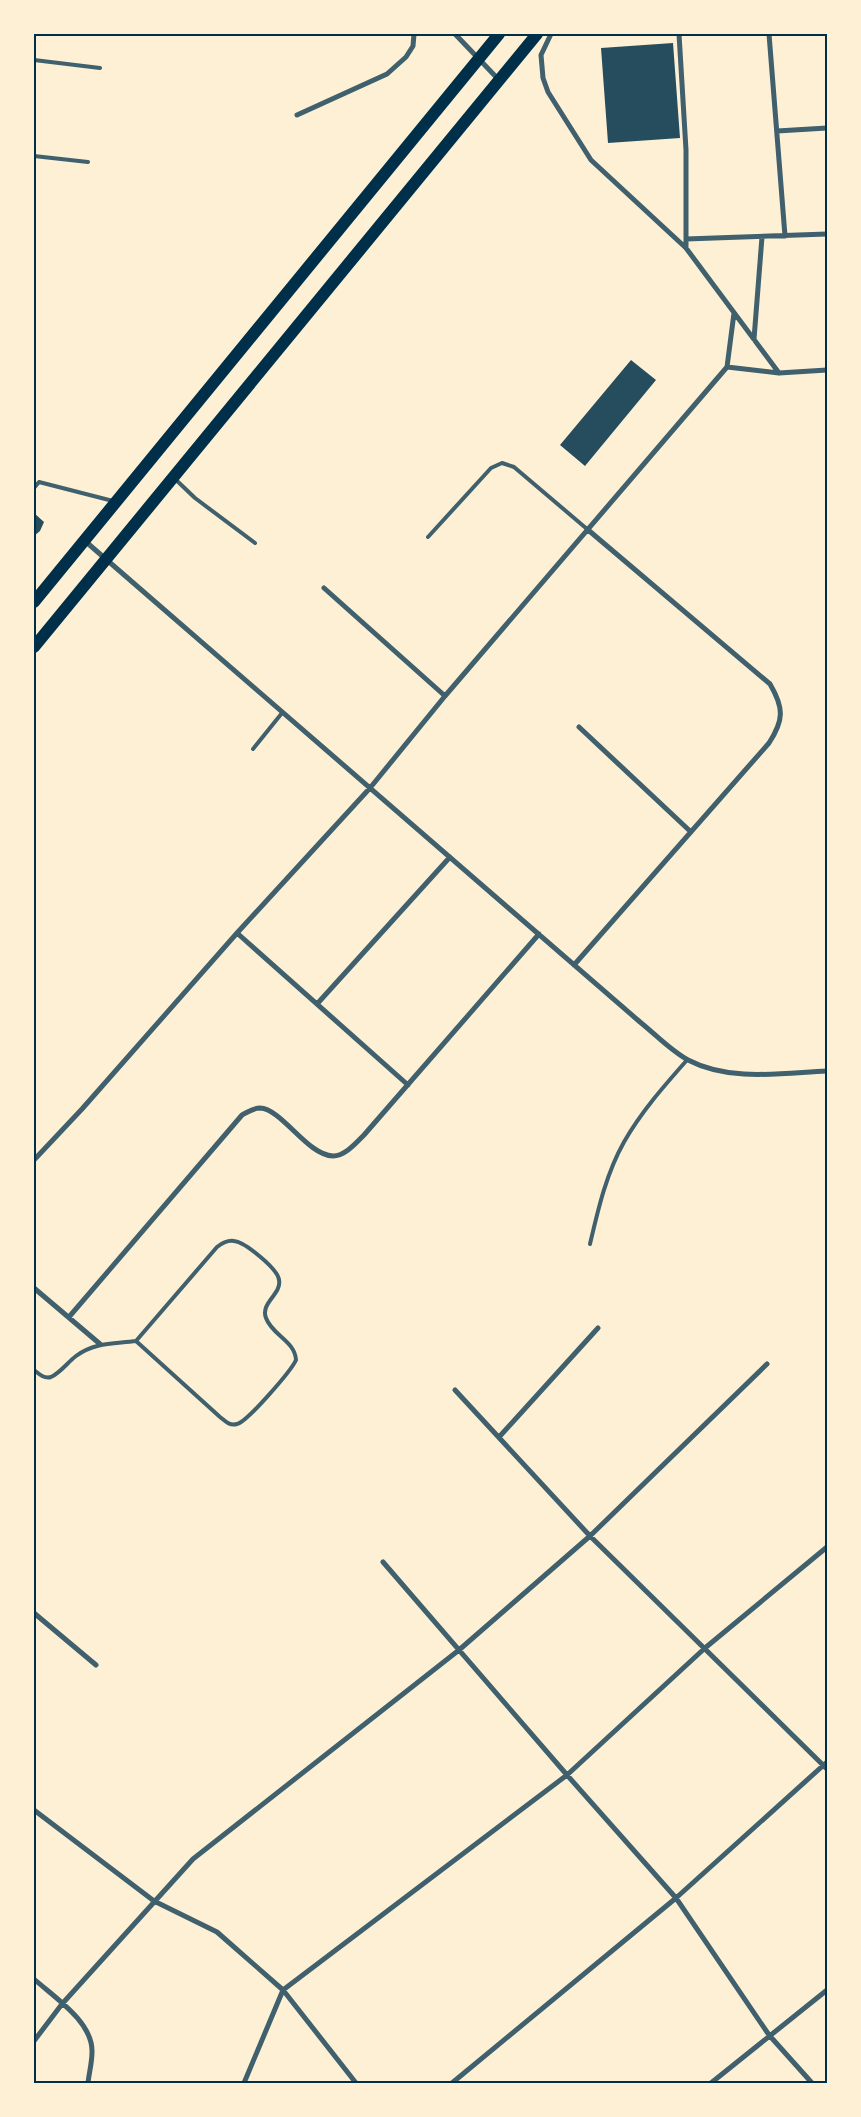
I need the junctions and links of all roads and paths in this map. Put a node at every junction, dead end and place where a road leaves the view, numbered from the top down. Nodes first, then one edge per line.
1 (414, 34) edge
2 (455, 34) edge
3 (499, 34) edge
4 (537, 34) edge
5 (551, 34) edge
6 (679, 34) edge
7 (769, 34) edge
8 (34, 60) edge
9 (478, 60) junction
10 (100, 68) dead end
11 (499, 80) junction
12 (297, 114) dead end
13 (827, 128) edge
14 (777, 131) junction
15 (34, 156) edge
16 (88, 162) dead end
17 (827, 234) edge
18 (785, 236) junction
19 (762, 237) junction
20 (686, 239) junction
21 (686, 248) junction
22 (734, 313) junction
23 (754, 340) junction
24 (727, 367) junction
25 (827, 370) edge
26 (779, 373) junction
27 (172, 477) junction
28 (34, 488) edge
29 (115, 502) junction
30 (587, 529) junction
31 (428, 537) dead end
32 (84, 539) junction
33 (256, 543) dead end
34 (104, 559) junction
35 (324, 588) dead end
36 (34, 600) edge
37 (34, 647) edge
38 (446, 696) junction
39 (282, 713) junction
40 (579, 727) dead end
41 (253, 749) dead end
42 (370, 788) junction
43 (691, 832) junction
44 (450, 856) junction
45 (237, 933) junction
46 (539, 934) junction
47 (574, 964) junction
48 (317, 1004) junction
49 (687, 1060) junction
50 (827, 1071) edge
51 (408, 1086) junction
52 (34, 1160) edge
53 (590, 1244) dead end
54 (34, 1288) edge
55 (69, 1318) junction
56 (598, 1328) dead end
57 (136, 1341) junction
58 (100, 1344) junction
59 (767, 1364) dead end
60 (34, 1370) edge
61 (455, 1390) dead end
62 (500, 1436) junction
63 (590, 1536) junction
64 (827, 1547) edge
65 (383, 1562) dead end
66 (34, 1612) edge
67 (705, 1648) junction
68 (459, 1650) junction
69 (96, 1665) dead end
70 (826, 1765) edge
71 (567, 1775) junction
72 (34, 1810) edge
73 (676, 1898) junction
74 (154, 1901) junction
75 (34, 1979) edge
76 (283, 1990) junction
77 (827, 1990) edge
78 (62, 2004) junction
79 (769, 2035) junction
80 (34, 2040) edge
81 (88, 2083) edge
82 (244, 2083) edge
83 (356, 2083) edge
84 (452, 2083) edge
85 (711, 2083) edge
86 (812, 2083) edge

1 - 12 street
2 - 9 street
3 - 9 main road
4 - 11 main road
5 - 21 street
6 - 20 street
7 - 14 street
8 - 10 lane
9 - 11 street
9 - 29 main road
11 - 27 main road
13 - 14 street
14 - 18 street
15 - 16 lane
17 - 18 street
18 - 19 street
19 - 20 street
19 - 23 street
20 - 21 street
21 - 22 street
22 - 23 street
22 - 24 street
23 - 26 street
24 - 26 street
24 - 30 street
25 - 26 street
27 - 33 lane
27 - 34 main road
28 - 29 lane
29 - 32 main road
30 - 31 lane
30 - 38 street
30 - 43 street
32 - 34 street
32 - 36 main road
34 - 37 main road
34 - 39 street
35 - 38 street
38 - 42 street
39 - 41 lane
39 - 42 street
40 - 43 street
42 - 44 street
42 - 45 street
43 - 47 street
44 - 46 street
44 - 48 street
45 - 48 street
45 - 52 street
46 - 47 street
46 - 51 street
47 - 49 street
48 - 51 street
49 - 50 street
49 - 53 lane
51 - 55 street
54 - 55 street
55 - 58 street
56 - 62 street
57 - 57 lane
57 - 58 lane
58 - 60 lane
59 - 63 street
61 - 62 street
62 - 63 street
63 - 67 street
63 - 68 street
64 - 67 street
65 - 68 street
66 - 69 street
67 - 70 street
67 - 71 street
68 - 71 street
68 - 74 street
70 - 73 street
71 - 73 street
71 - 76 street
72 - 74 street
73 - 79 street
73 - 84 street
74 - 76 street
74 - 78 street
75 - 78 street
76 - 82 street
76 - 83 street
77 - 79 street
78 - 80 street
78 - 81 street
79 - 85 street
79 - 86 street

